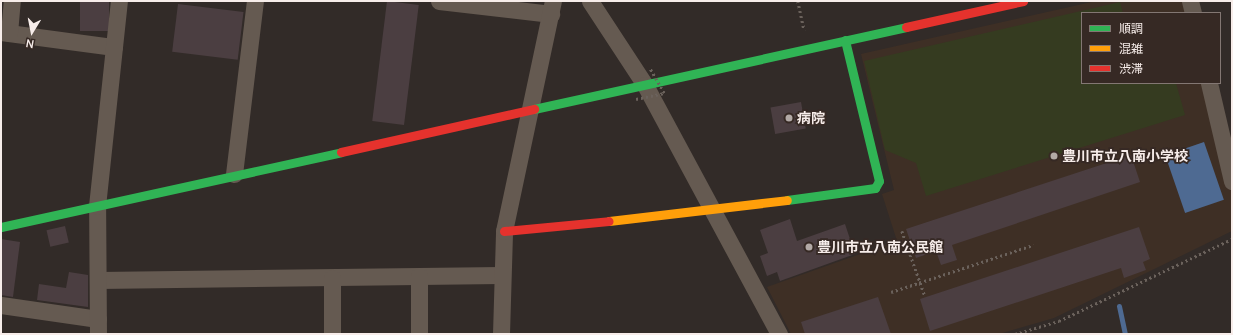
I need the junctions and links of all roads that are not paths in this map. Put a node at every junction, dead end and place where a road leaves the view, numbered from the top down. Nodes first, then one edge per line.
1 (12, 1) edge
2 (119, 1) edge
3 (255, 1) edge
4 (438, 1) edge
5 (590, 1) edge
6 (1023, 1) edge
7 (1190, 1) edge
8 (552, 7) edge
9 (1193, 12) edge
10 (5, 33) edge
11 (845, 40) junction
12 (114, 47) junction
13 (1209, 84) edge
14 (641, 92) junction
15 (529, 111) junction
16 (234, 174) junction
17 (1232, 181) edge
18 (97, 206) junction
19 (710, 211) junction
20 (1, 227) edge
21 (504, 231) junction
22 (502, 275) junction
23 (419, 276) junction
24 (332, 278) junction
25 (98, 280) junction
26 (1, 305) edge
27 (98, 326) edge
28 (332, 334) edge
29 (419, 334) edge
30 (501, 334) edge
31 (779, 334) edge

1 - 10 street
2 - 12 street
3 - 16 street
4 - 8 street
5 - 14 street
6 - 11 street
7 - 9 street
8 - 15 street
10 - 12 street
11 - 14 street
11 - 19 street
12 - 18 street
13 - 17 street
14 - 15 street
14 - 19 street
15 - 16 street
15 - 21 street
16 - 18 street
18 - 20 street
18 - 25 street
19 - 21 street
19 - 31 street
21 - 22 street
22 - 23 street
22 - 30 street
23 - 24 street
23 - 29 street
24 - 25 street
24 - 28 street
25 - 27 street
26 - 27 street

